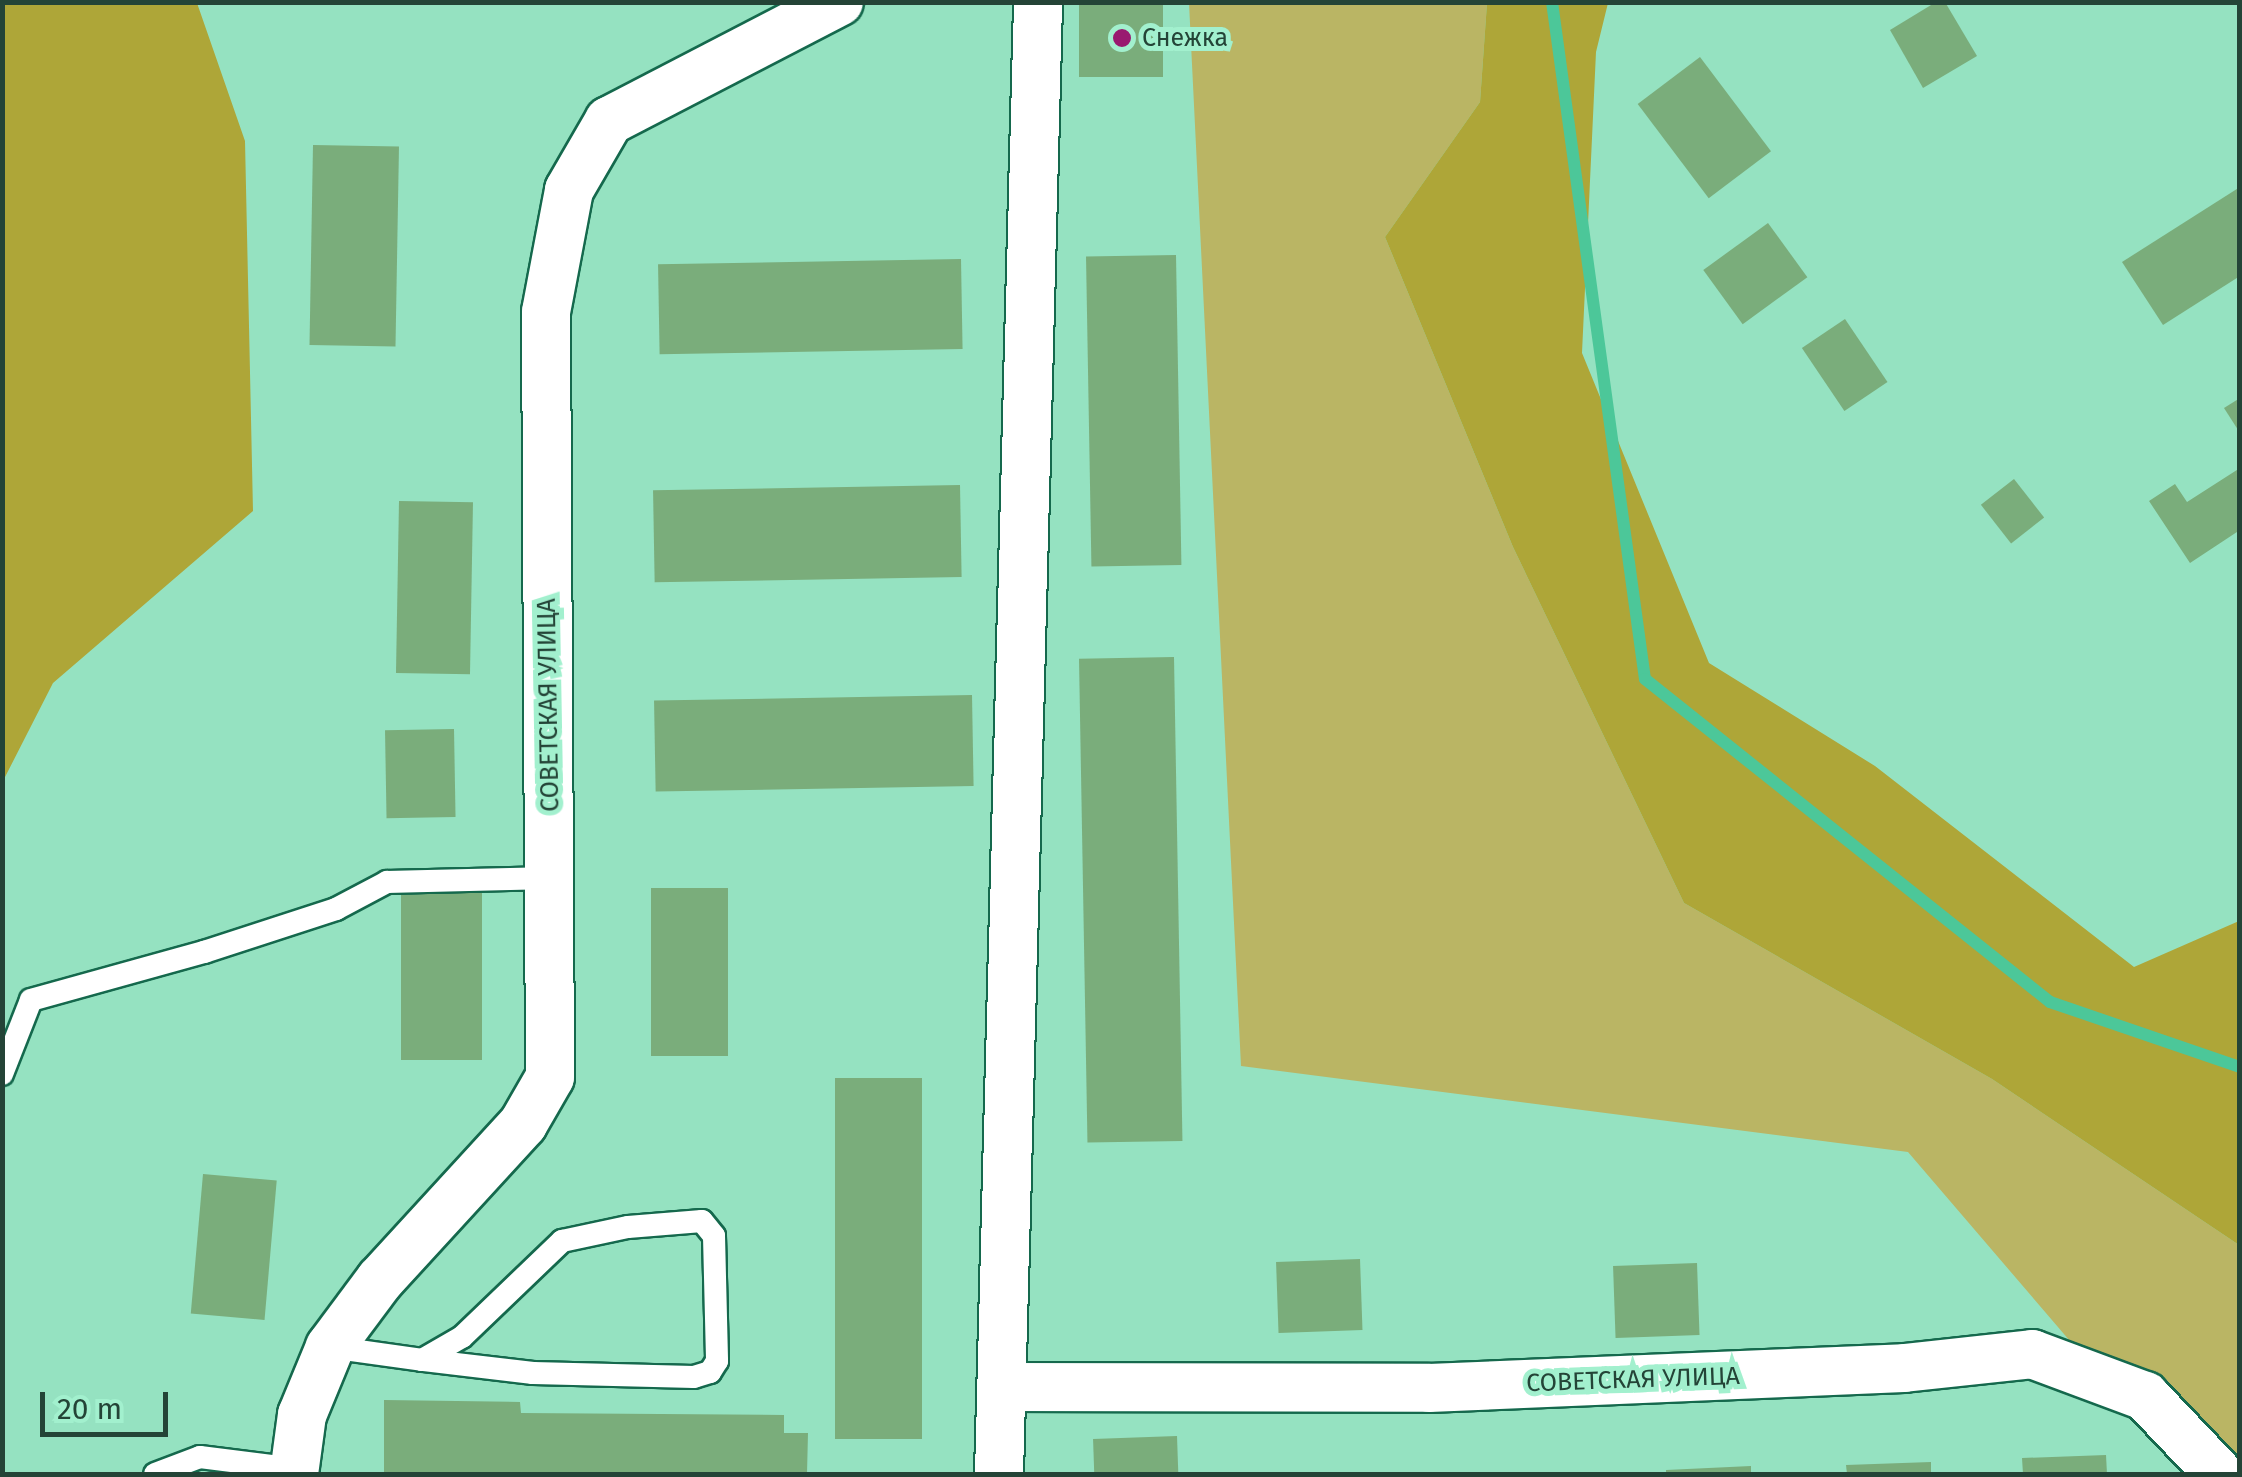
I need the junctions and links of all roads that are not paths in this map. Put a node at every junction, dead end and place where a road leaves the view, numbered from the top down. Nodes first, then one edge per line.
1 (839, 2) edge
2 (1038, 2) edge
3 (550, 878) junction
4 (2, 1074) edge
5 (330, 1347) junction
6 (422, 1360) junction
7 (1003, 1387) junction
8 (294, 1472) edge
9 (154, 1474) edge
10 (998, 1474) edge
11 (2219, 1474) edge

1 - 3 street, СОВЕТСКАЯ УЛИЦА
2 - 7 street
3 - 4 lane
3 - 5 street, СОВЕТСКАЯ УЛИЦА
5 - 6 lane
5 - 8 street, СОВЕТСКАЯ УЛИЦА
6 - 6 lane
7 - 10 street
7 - 11 street, СОВЕТСКАЯ УЛИЦА
8 - 9 lane

